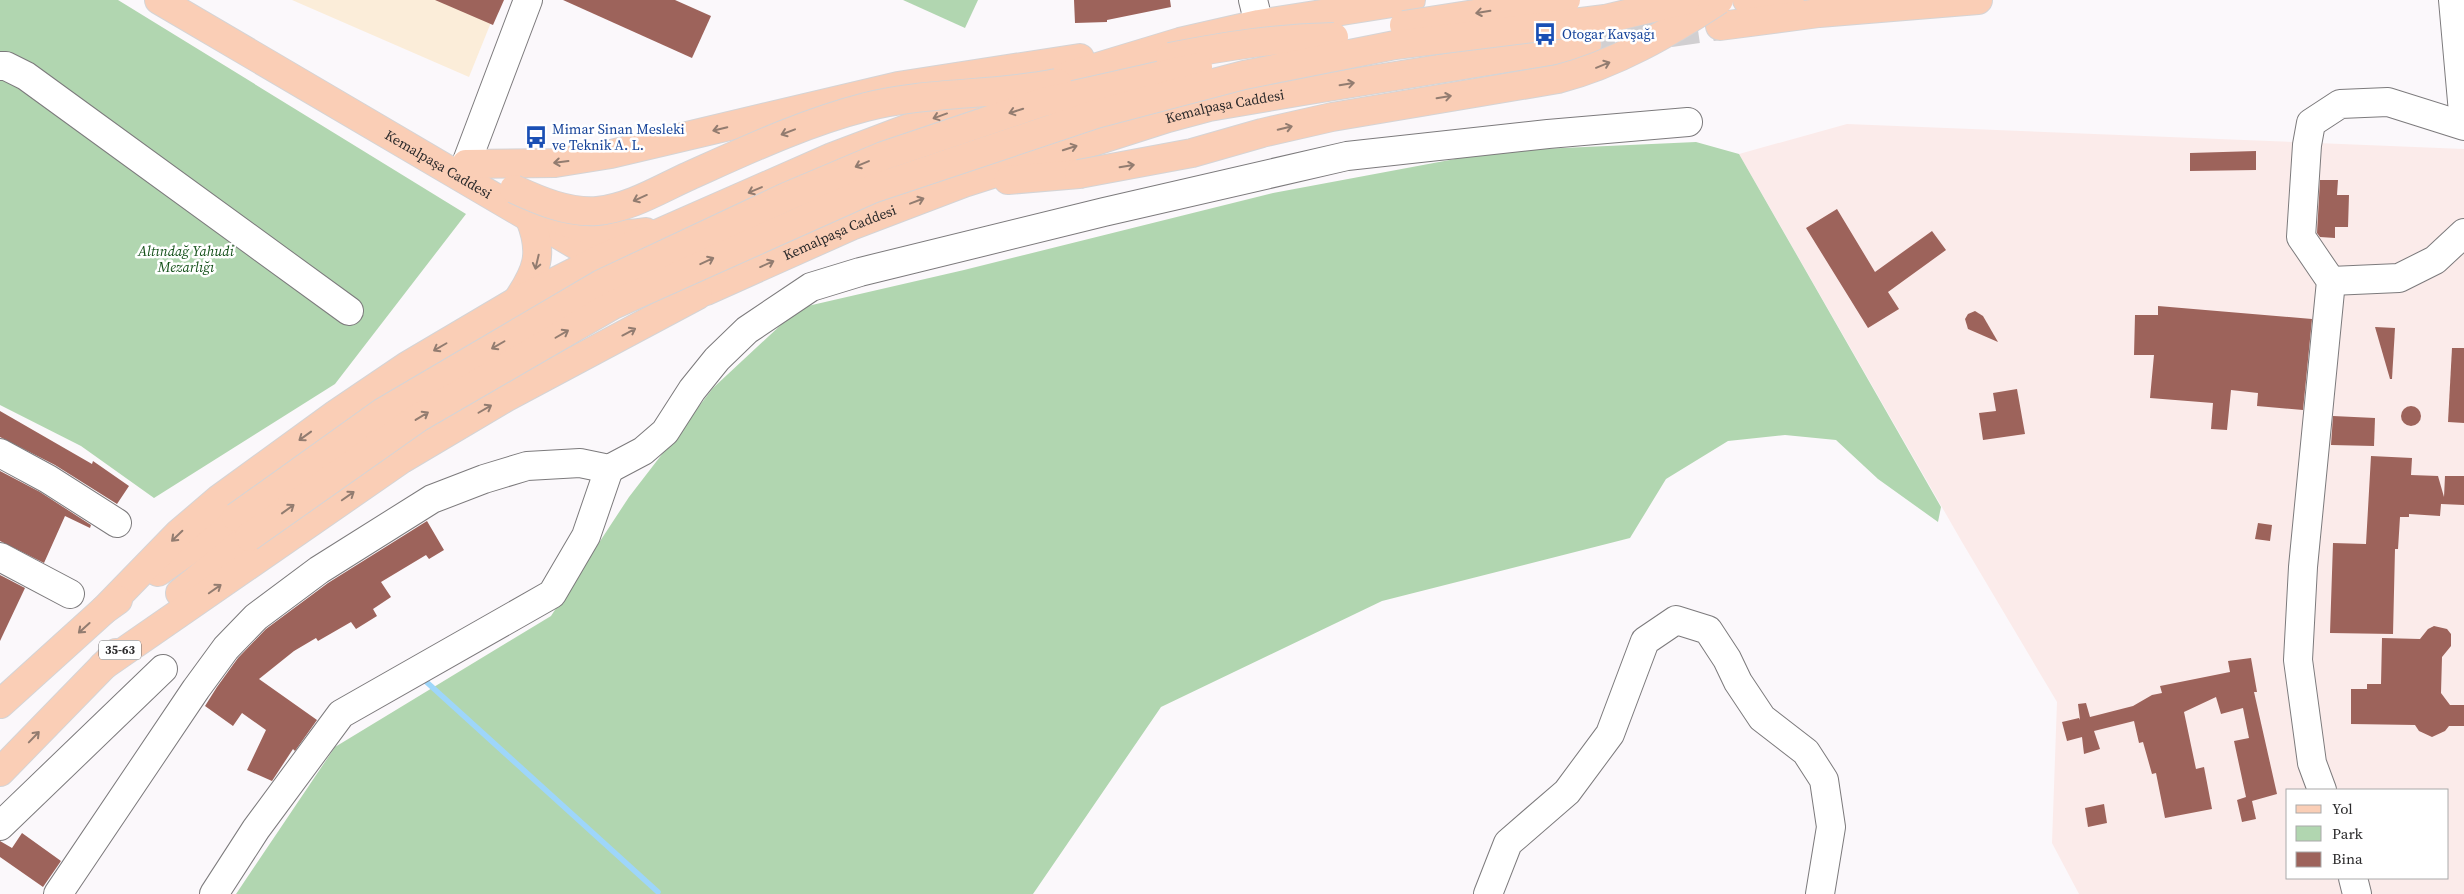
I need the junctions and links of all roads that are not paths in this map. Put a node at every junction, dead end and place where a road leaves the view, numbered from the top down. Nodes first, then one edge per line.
1 (528, 0) edge
2 (1411, 0) edge
3 (1566, 0) edge
4 (1686, 0) edge
5 (1747, 0) edge
6 (1978, 0) edge
7 (2453, 0) edge
8 (174, 2) edge
9 (1256, 12) edge
10 (1719, 13) edge
11 (1818, 13) junction
12 (1294, 18) junction
13 (1334, 37) junction
14 (1180, 42) junction
15 (1587, 45) tunnel mouth
16 (0, 66) edge
17 (1303, 91) junction
18 (1688, 122) dead end
19 (2464, 125) edge
20 (832, 156) junction
21 (476, 170) junction
22 (964, 183) junction
23 (530, 219) junction
24 (851, 226) junction
25 (669, 227) junction
26 (2464, 234) edge
27 (600, 259) junction
28 (2330, 281) junction
29 (706, 291) junction
30 (517, 301) junction
31 (349, 311) dead end
32 (0, 453) edge
33 (609, 469) junction
34 (117, 523) dead end
35 (242, 527) junction
36 (0, 557) edge
37 (70, 594) dead end
38 (104, 610) junction
39 (103, 666) junction
40 (163, 669) dead end
41 (0, 704) edge
42 (0, 772) edge
43 (2322, 789) edge
44 (0, 826) edge
45 (2353, 879) edge
46 (58, 894) edge
47 (214, 894) edge
48 (1488, 894) edge
49 (1820, 894) edge
50 (2357, 894) edge

1 - 21 street
2 - 12 main road
3 -> 13 main road, bridge
35 -> 4 main road, bridge
5 - 11 main road
6 - 11 main road
7 - 19 street
8 - 21 main road
8 - 23 main road, Kemalpaşa Caddesi
9 - 12 main road
9 - 14 main road
10 - 11 main road
22 -> 10 main road, bridge
12 - 17 main road
13 -> 21 main road, bridge
13 -> 35 main road, bridge
14 -> 20 main road
14 -> 21 main road
17 -> 15 main road, Kemalpaşa Caddesi
16 - 31 street
22 -> 17 main road, Kemalpaşa Caddesi
18 - 33 street
19 - 28 street
20 - 24 main road
20 -> 25 main road
21 - 25 main road
24 -> 22 main road, Kemalpaşa Caddesi
23 - 27 main road, Kemalpaşa Caddesi
23 -> 30 main road
29 -> 24 main road, Kemalpaşa Caddesi
25 - 27 main road
26 - 28 street
27 - 29 main road, Kemalpaşa Caddesi
27 - 30 main road
28 - 43 street
39 -> 29 main road
30 -> 38 main road
32 - 34 street
33 - 46 street
33 - 47 street
35 - 38 main road, 35-63
35 - 39 main road, 35-63
36 - 37 street
38 -> 41 main road, 35-63
42 -> 39 main road, 35-63
40 - 44 street
45 - 50 street
48 - 49 street

